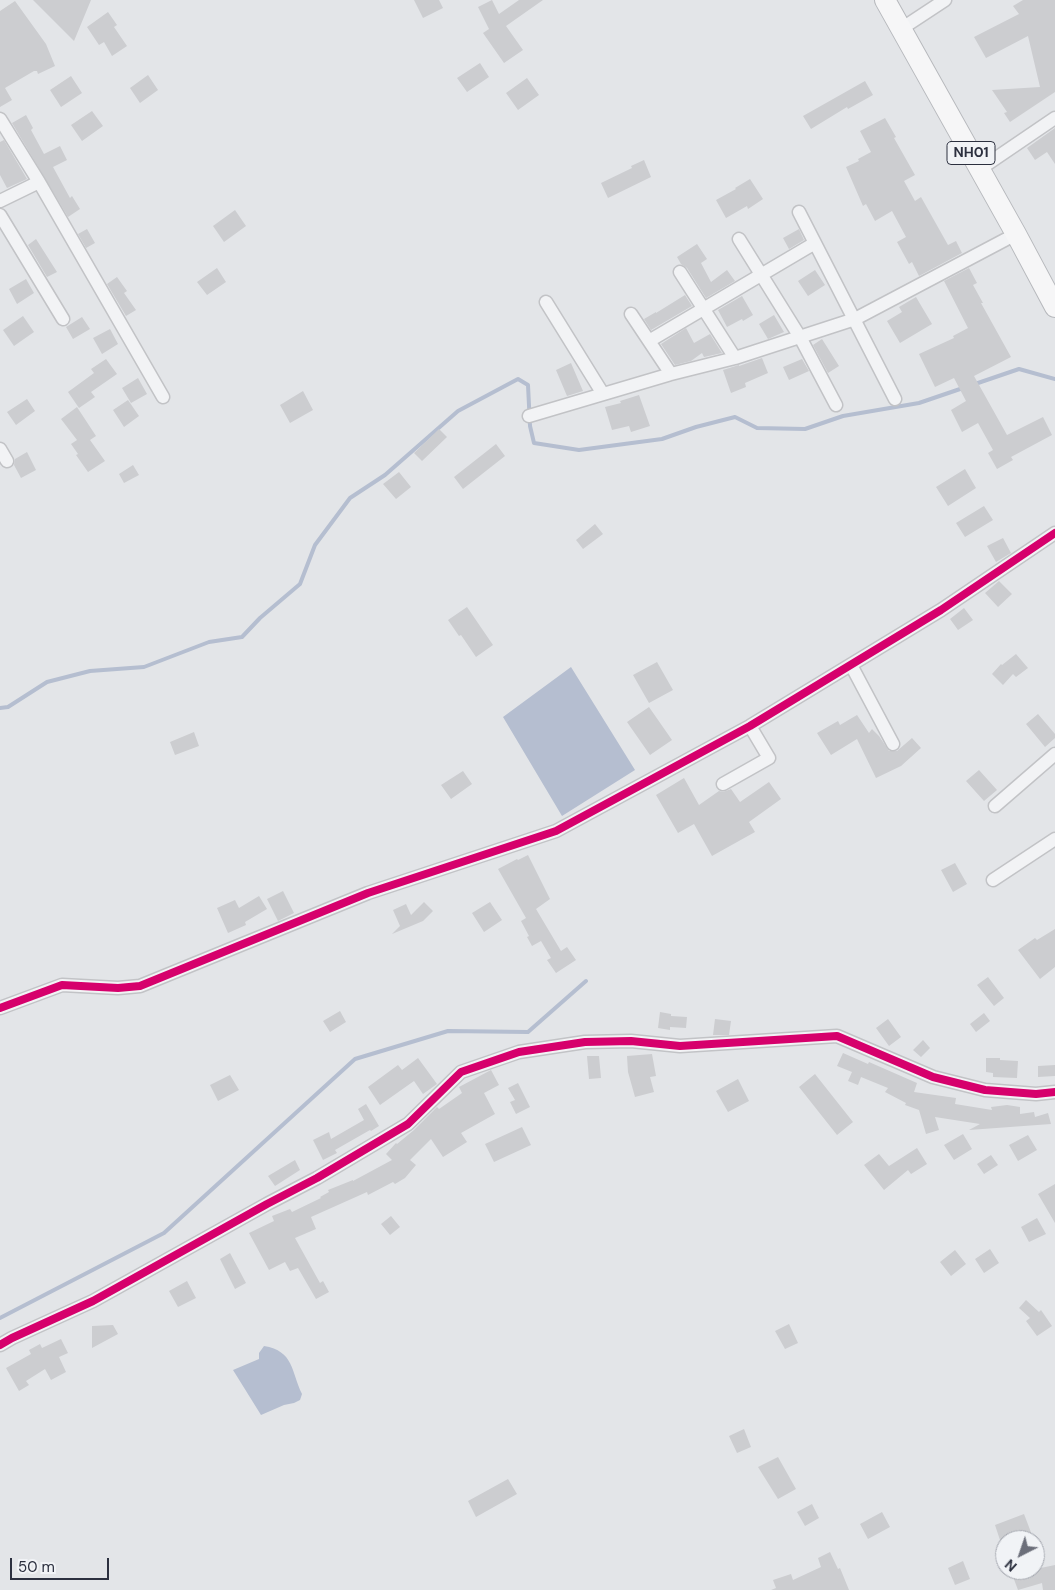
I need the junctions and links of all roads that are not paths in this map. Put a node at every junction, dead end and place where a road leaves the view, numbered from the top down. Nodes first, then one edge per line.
1 (885, 0) edge
2 (945, 0) edge
3 (901, 29) junction
4 (1055, 118) edge
5 (0, 119) edge
6 (980, 169) junction
7 (39, 182) junction
8 (0, 201) edge
9 (799, 212) dead end
10 (0, 215) edge
11 (1016, 234) junction
12 (739, 239) dead end
13 (815, 243) junction
14 (680, 272) dead end
15 (761, 276) junction
16 (546, 302) dead end
17 (1055, 307) edge
18 (704, 308) junction
19 (630, 314) dead end
20 (63, 319) dead end
21 (856, 319) junction
22 (800, 337) junction
23 (649, 341) junction
24 (735, 358) junction
25 (671, 374) junction
26 (603, 394) junction
27 (163, 396) dead end
28 (895, 399) dead end
29 (836, 405) dead end
30 (529, 416) dead end
31 (0, 449) edge
32 (7, 461) dead end
33 (1055, 533) edge
34 (851, 665) junction
35 (750, 726) junction
36 (893, 744) dead end
37 (1055, 754) edge
38 (723, 784) dead end
39 (995, 806) dead end
40 (1055, 839) edge
41 (993, 880) dead end
42 (0, 1008) edge
43 (1055, 1092) edge
44 (0, 1345) edge

1 - 3 highway, NH01
2 - 3 street
3 - 6 highway, NH01
4 - 6 street
5 - 7 street
6 - 11 highway, NH01
7 - 8 street
7 - 27 street
9 - 13 street
10 - 20 street
11 - 17 highway, NH01
11 - 21 street
12 - 15 street
13 - 15 street
13 - 21 street
14 - 18 street
15 - 18 street
15 - 22 street
16 - 26 street
18 - 23 street
18 - 24 street
19 - 23 street
21 - 22 street
21 - 28 street
22 - 24 street
22 - 29 street
23 - 25 street
24 - 25 street
25 - 26 street
26 - 30 street
31 - 32 street
33 - 34 street
34 - 35 street
34 - 36 street
35 - 38 street
35 - 42 street
37 - 39 street
40 - 41 street
43 - 44 street

